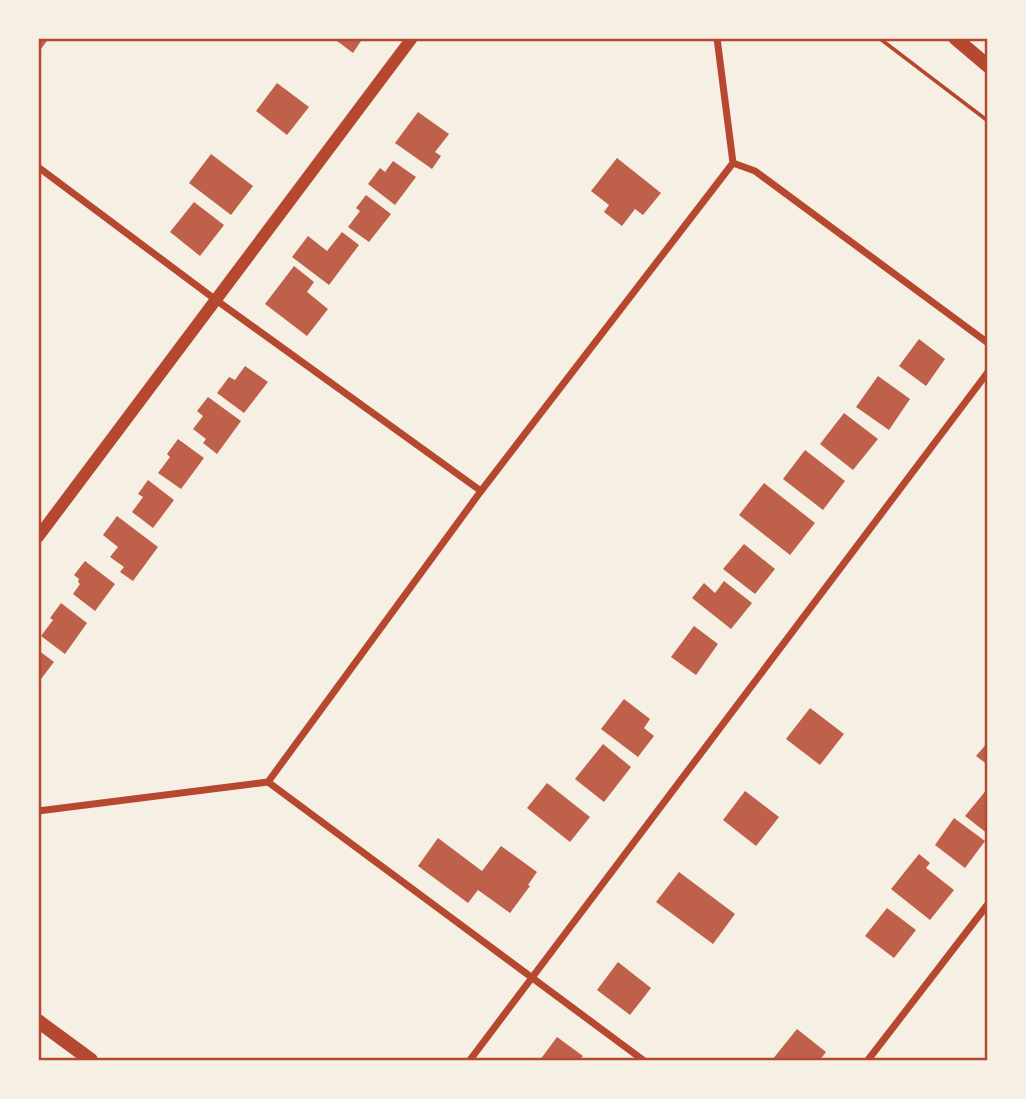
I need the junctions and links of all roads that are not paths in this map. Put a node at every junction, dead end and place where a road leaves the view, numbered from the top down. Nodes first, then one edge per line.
1 (412, 38) edge
2 (716, 38) edge
3 (955, 38) edge
4 (988, 66) edge
5 (733, 163) junction
6 (38, 167) edge
7 (216, 300) junction
8 (988, 343) edge
9 (988, 372) edge
10 (481, 491) junction
11 (38, 537) edge
12 (268, 782) junction
13 (38, 811) edge
14 (988, 904) edge
15 (532, 979) junction
16 (38, 1021) edge
17 (91, 1060) edge
18 (470, 1060) edge
19 (643, 1060) edge
20 (868, 1060) edge

1 - 7 street
2 - 5 street
3 - 4 main road
5 - 8 street
5 - 10 street
6 - 7 street
7 - 10 street
7 - 11 street
9 - 15 street
10 - 12 street
12 - 13 street
12 - 15 street
14 - 20 street
15 - 18 street
15 - 19 street
16 - 17 main road

